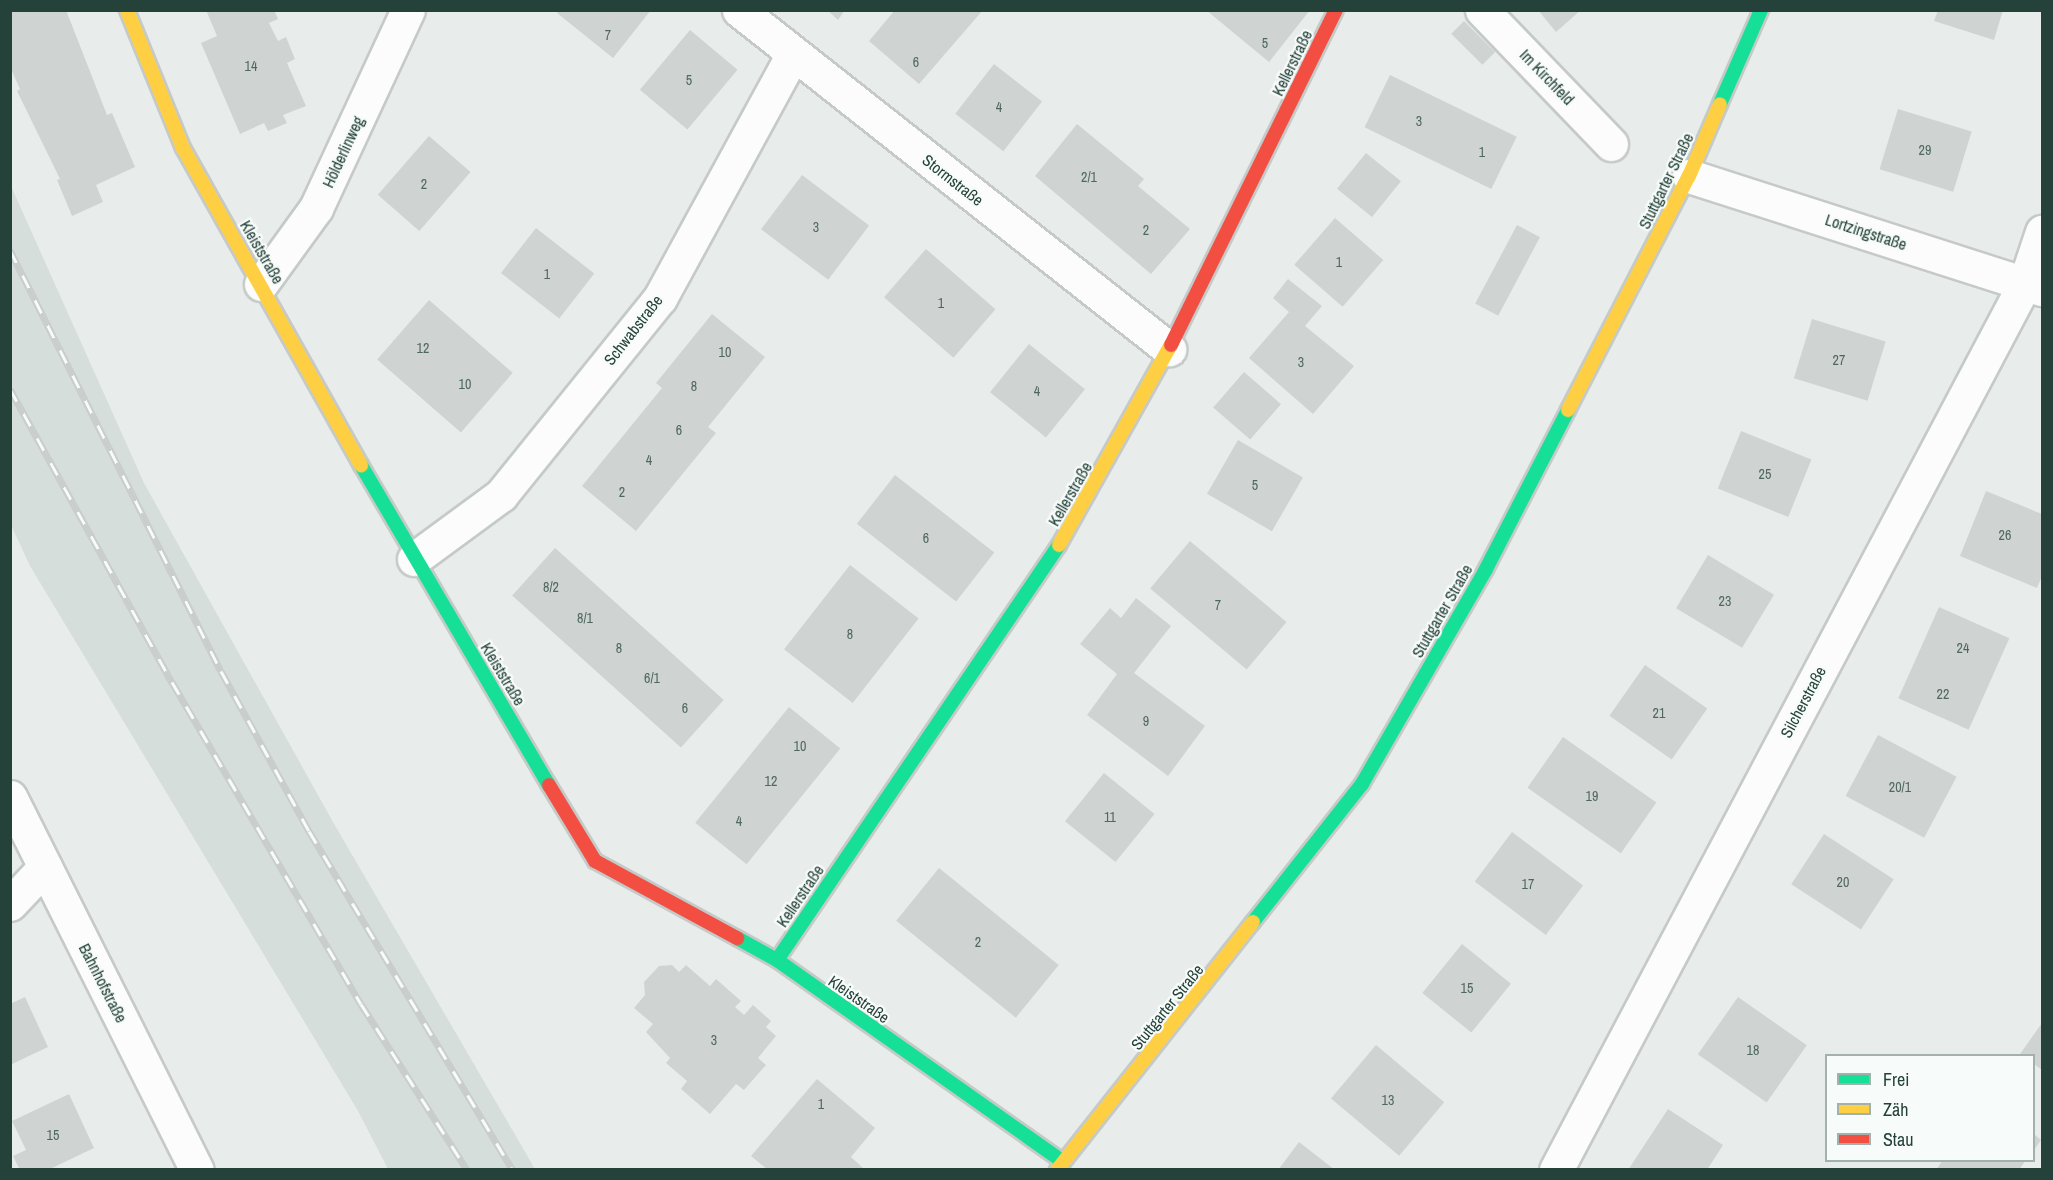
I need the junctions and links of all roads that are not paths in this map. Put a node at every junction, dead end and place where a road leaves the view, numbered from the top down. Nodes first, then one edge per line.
1 (127, 10) edge
2 (408, 10) edge
3 (739, 10) edge
4 (1336, 10) edge
5 (1482, 10) edge
6 (1761, 10) edge
7 (793, 54) junction
8 (1611, 144) dead end
9 (1689, 176) junction
10 (2043, 232) edge
11 (261, 284) junction
12 (2034, 286) edge
13 (1168, 349) junction
14 (414, 559) junction
15 (10, 797) edge
16 (45, 867) junction
17 (10, 904) edge
18 (777, 960) junction
19 (1060, 1166) edge
20 (197, 1170) edge
21 (1556, 1170) edge

1 - 11 street, Kleiststraße
2 - 11 street, Hölderlinweg
3 - 7 street, Stormstraße
4 - 13 street, Kellerstraße
5 - 8 street, Im Kirchfeld
6 - 9 street, Stuttgarter Straße
7 - 13 street, Stormstraße
7 - 14 street, Schwabstraße
9 - 12 street, Lortzingstraße
9 - 19 street, Stuttgarter Straße
10 - 12 street, Silcherstraße
11 - 14 street, Kleiststraße
12 - 21 street, Silcherstraße
13 - 18 street, Kellerstraße
14 - 18 street, Kleiststraße
15 - 16 street, Bahnhofstraße
16 - 17 street
16 - 20 street, Bahnhofstraße
18 - 19 street, Kleiststraße

